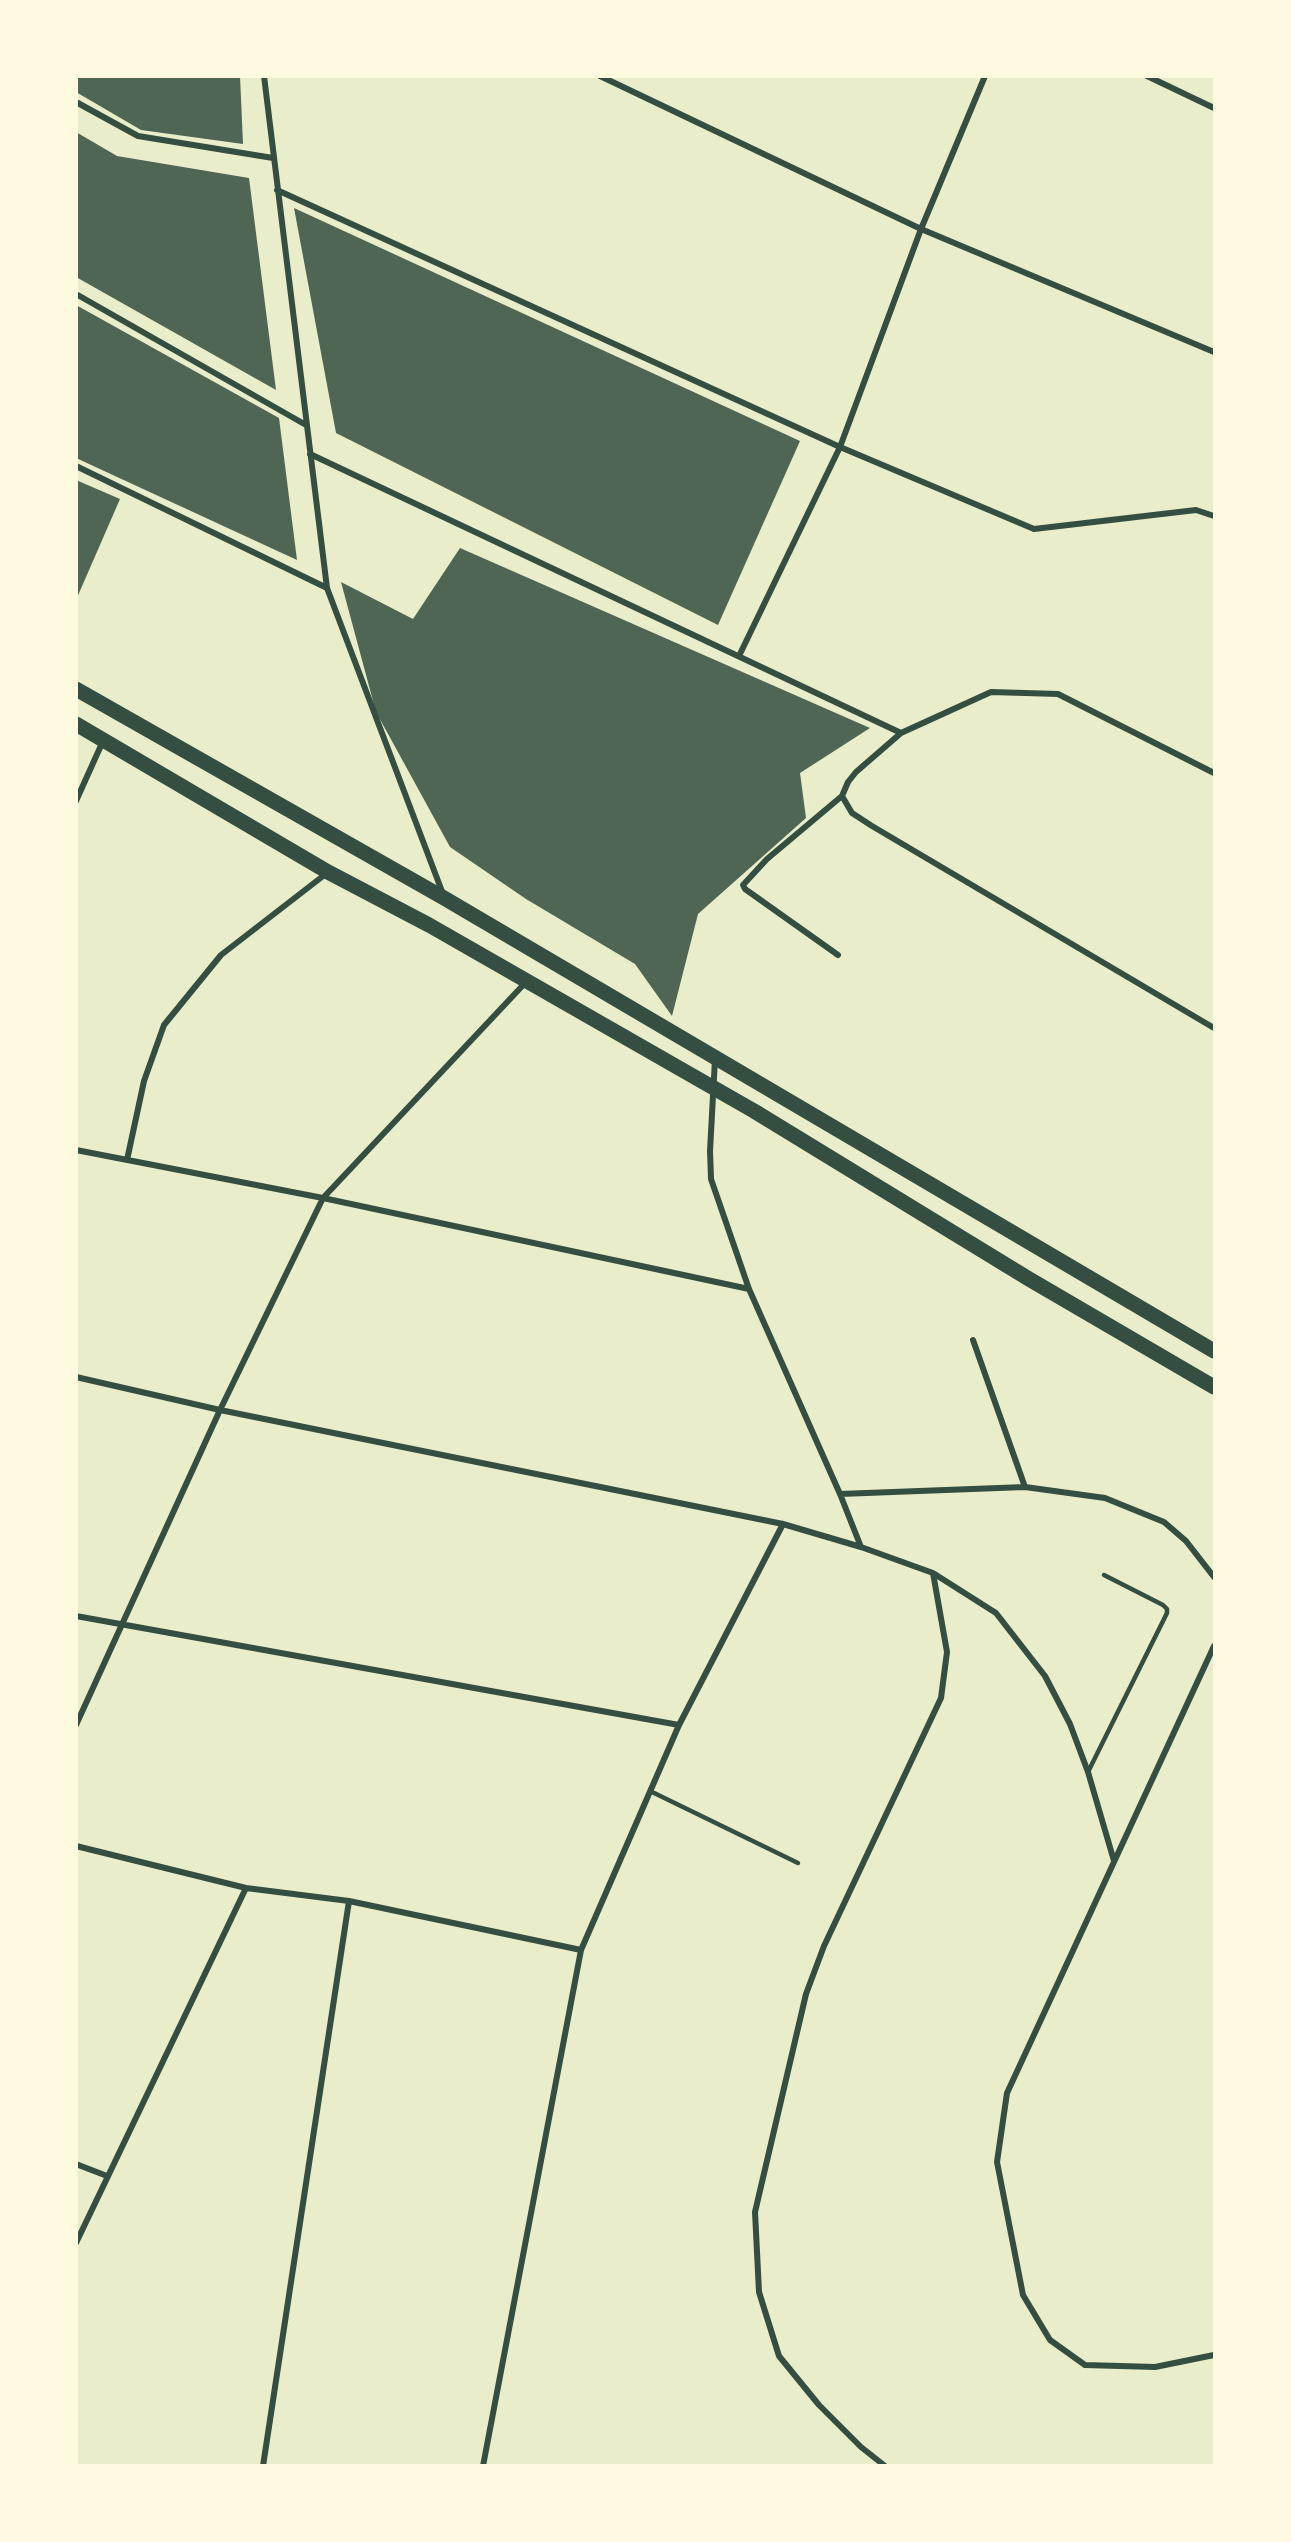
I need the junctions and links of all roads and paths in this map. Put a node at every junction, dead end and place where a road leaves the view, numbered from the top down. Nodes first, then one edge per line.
1 (264, 76) edge
2 (600, 76) edge
3 (985, 76) edge
4 (1147, 76) edge
5 (76, 102) edge
6 (1215, 108) edge
7 (273, 158) junction
8 (277, 190) junction
9 (921, 229) junction
10 (76, 294) edge
11 (1215, 352) edge
12 (306, 425) junction
13 (840, 447) junction
14 (310, 454) junction
15 (76, 466) edge
16 (1215, 516) edge
17 (327, 588) junction
18 (739, 657) junction
19 (76, 689) edge
20 (76, 724) edge
21 (902, 733) junction
22 (104, 739) junction
23 (1215, 773) edge
24 (842, 796) junction
25 (76, 801) edge
26 (328, 872) junction
27 (444, 898) junction
28 (838, 955) dead end
29 (527, 981) junction
30 (1215, 1028) edge
31 (715, 1059) junction
32 (715, 1088) junction
33 (76, 1150) edge
34 (127, 1160) junction
35 (322, 1198) junction
36 (749, 1289) junction
37 (973, 1340) dead end
38 (1215, 1351) edge
39 (76, 1377) edge
40 (1215, 1387) edge
41 (220, 1410) junction
42 (1025, 1487) junction
43 (840, 1494) junction
44 (783, 1524) junction
45 (861, 1547) junction
46 (933, 1573) junction
47 (1104, 1575) dead end
48 (1215, 1577) edge
49 (76, 1616) edge
50 (123, 1626) junction
51 (1215, 1647) edge
52 (76, 1725) edge
53 (679, 1725) junction
54 (1088, 1772) junction
55 (650, 1791) junction
56 (76, 1846) edge
57 (1114, 1861) junction
58 (798, 1863) dead end
59 (246, 1888) junction
60 (349, 1901) junction
61 (581, 1950) junction
62 (76, 2164) edge
63 (107, 2176) junction
64 (76, 2243) edge
65 (1215, 2355) edge
66 (264, 2466) edge
67 (483, 2466) edge
68 (885, 2466) edge

1 - 7 street
2 - 9 street
3 - 9 street
4 - 6 street
5 - 7 street
7 - 8 street
8 - 12 street
8 - 13 street
9 - 11 street
9 - 13 street
10 - 12 street
12 - 14 street
13 - 16 street
13 - 18 street
14 - 17 street
14 - 18 street
15 - 17 street
17 - 27 street
18 - 21 street
19 - 27 main road
20 - 22 main road
21 - 23 street
21 - 24 street
22 - 25 street
22 - 26 main road
24 - 28 street
24 - 30 street
26 - 29 main road
26 - 34 street
27 - 31 main road
29 - 32 main road
29 - 35 street
31 - 32 street
31 - 38 main road
32 - 36 street
32 - 40 main road
33 - 34 street
34 - 35 street
35 - 36 street
35 - 41 street
36 - 43 street
37 - 42 street
39 - 41 street
41 - 44 street
41 - 50 street
42 - 43 street
42 - 48 street
43 - 45 street
44 - 45 street
44 - 53 street
45 - 46 street
46 - 54 street
46 - 68 street
47 - 54 lane
49 - 50 street
50 - 52 street
50 - 53 street
51 - 57 street
53 - 55 street
54 - 57 street
55 - 58 lane
55 - 61 street
56 - 59 street
57 - 65 street
59 - 60 street
59 - 63 street
60 - 61 street
60 - 66 street
61 - 67 street
62 - 63 street
63 - 64 street

